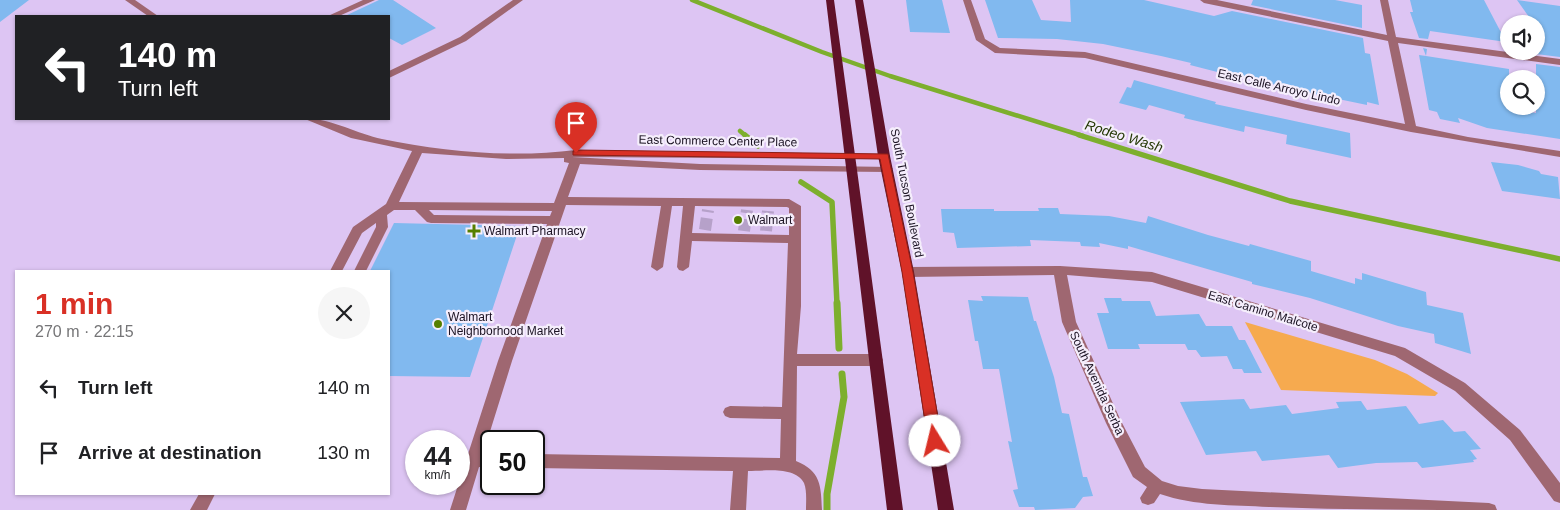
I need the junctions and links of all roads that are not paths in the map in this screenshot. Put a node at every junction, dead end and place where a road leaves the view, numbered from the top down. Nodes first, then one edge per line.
1 (129, 0) edge
2 (370, 0) edge
3 (519, 0) edge
4 (830, 0) edge
5 (859, 0) edge
6 (967, 0) edge
7 (1204, 0) edge
8 (1384, 0) edge
9 (152, 15) edge
10 (334, 15) edge
11 (1392, 38) junction
12 (993, 49) junction
13 (981, 54) dead end
14 (1560, 62) edge
15 (390, 64) edge
16 (401, 70) junction
17 (390, 75) edge
18 (313, 120) edge
19 (1411, 129) junction
20 (418, 150) junction
21 (1560, 154) edge
22 (552, 156) junction
23 (850, 156) junction
24 (884, 156) junction
25 (575, 162) junction
26 (853, 169) junction
27 (887, 169) junction
28 (667, 202) junction
29 (689, 202) junction
30 (558, 204) junction
31 (418, 206) junction
32 (386, 209) junction
33 (553, 220) junction
34 (686, 237) junction
35 (795, 239) junction
36 (657, 267) dead end
37 (684, 267) dead end
38 (337, 270) edge
39 (360, 270) edge
40 (1060, 270) junction
41 (908, 272) junction
42 (790, 360) junction
43 (876, 360) junction
44 (730, 412) dead end
45 (788, 413) junction
46 (474, 460) junction
47 (480, 460) edge
48 (545, 461) edge
49 (741, 464) junction
50 (788, 465) junction
51 (206, 495) edge
52 (1560, 496) edge
53 (198, 510) edge
54 (458, 510) edge
55 (738, 510) edge
56 (814, 510) edge
57 (895, 510) edge
58 (946, 510) edge
59 (1489, 510) edge

1 - 9 street
2 - 10 street
3 - 16 street
4 - 23 main road
5 - 24 main road, South Tucson Boulevard
6 - 12 street
7 - 11 street
8 - 11 street
11 - 14 street
11 - 19 street
12 - 13 street
12 - 19 street, East Calle Arroyo Lindo
15 - 16 street
16 - 17 street
18 - 20 street, East Commerce Center Place
19 - 21 street, East Calle Arroyo Lindo
20 - 22 street, East Commerce Center Place
20 - 32 street
22 - 23 street, East Commerce Center Place
22 - 25 street, East Commerce Center Place
23 - 24 street, East Commerce Center Place
23 - 26 main road
24 - 27 main road, South Tucson Boulevard
25 - 26 street, East Commerce Center Place
25 - 30 street
26 - 27 street, East Commerce Center Place
26 - 43 main road
27 - 41 main road, South Tucson Boulevard
28 - 29 street
28 - 30 street
28 - 36 street
29 - 34 street
29 - 35 street
30 - 31 street
30 - 33 street
31 - 32 street
31 - 33 street
32 - 38 street
32 - 39 street
33 - 46 street
34 - 35 street
34 - 37 street
35 - 42 street
40 - 41 street, East Camino Malcote
40 - 52 street, East Camino Malcote
40 - 59 street, South Avenida Serba
41 - 58 main road, South Tucson Boulevard
42 - 43 street
42 - 45 street
43 - 57 main road
44 - 45 street
45 - 50 street
46 - 47 street
46 - 54 street
48 - 49 street
49 - 50 street
49 - 55 street
50 - 56 street
51 - 53 street

